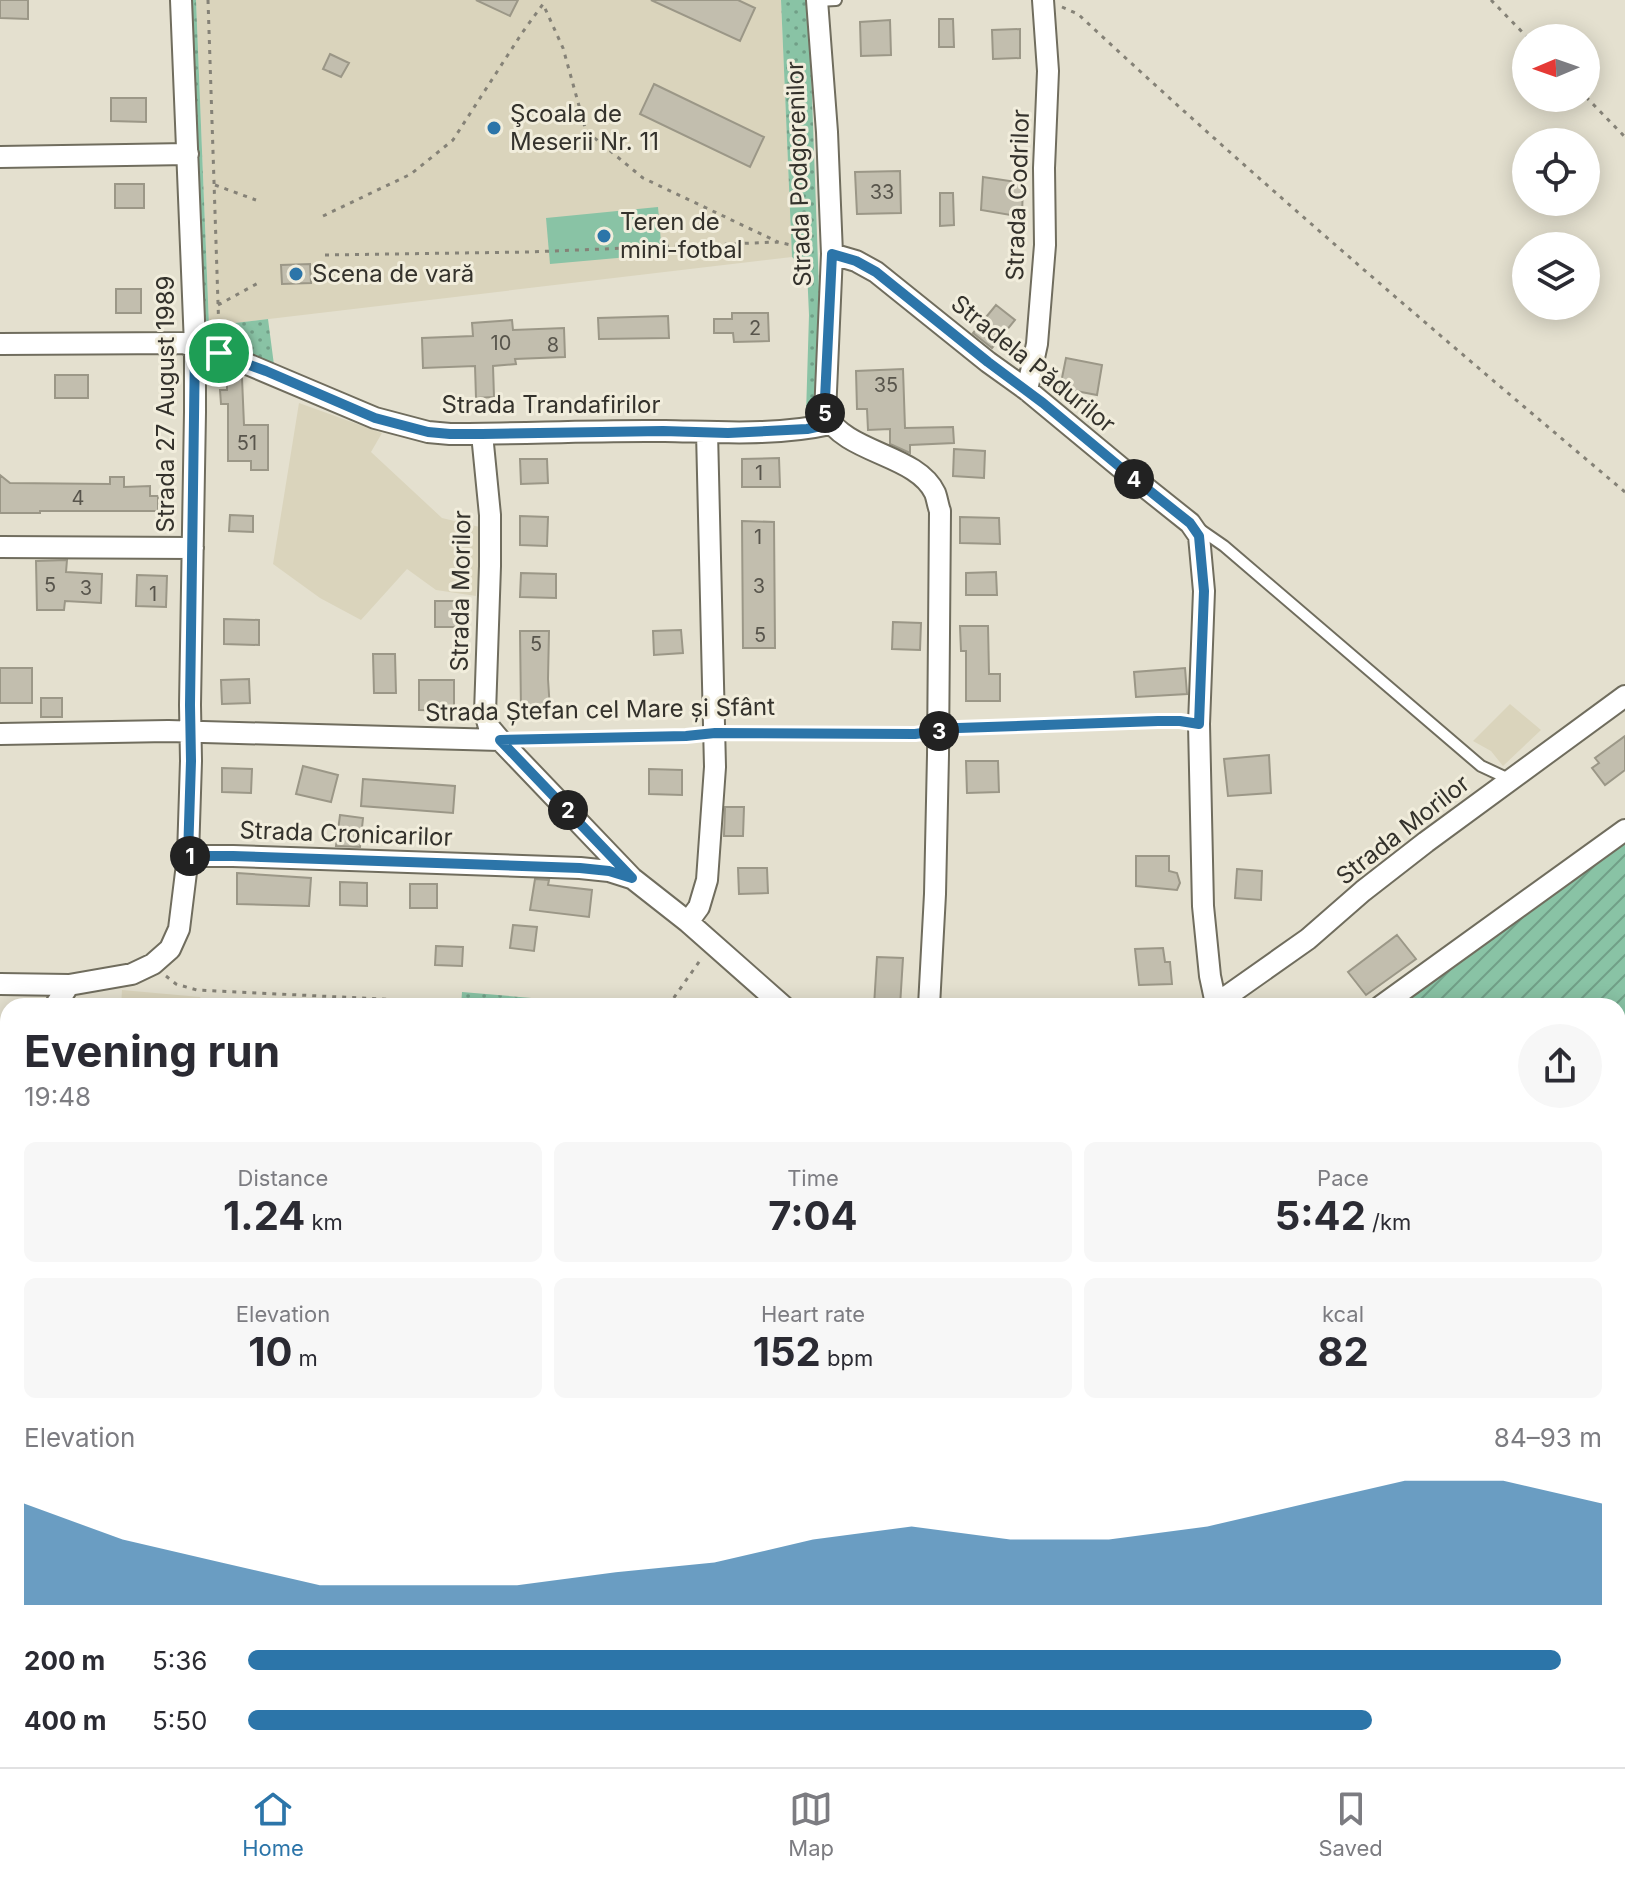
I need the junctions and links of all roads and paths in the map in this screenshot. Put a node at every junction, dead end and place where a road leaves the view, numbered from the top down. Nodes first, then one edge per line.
1 (181, 0) edge
2 (208, 0) edge
3 (824, 0) edge
4 (1491, 0) edge
5 (1050, 2) edge
6 (1514, 24) edge
7 (1600, 111) edge
8 (1625, 137) edge
9 (188, 154) junction
10 (0, 157) edge
11 (215, 185) junction
12 (256, 200) dead end
13 (323, 216) dead end
14 (778, 242) junction
15 (832, 254) junction
16 (325, 255) dead end
17 (260, 282) dead end
18 (218, 305) junction
19 (0, 344) edge
20 (195, 345) junction
21 (219, 353) junction
22 (1027, 390) junction
23 (830, 424) junction
24 (707, 432) junction
25 (482, 434) junction
26 (1625, 492) edge
27 (1190, 523) junction
28 (0, 547) edge
29 (193, 548) junction
30 (1625, 696) edge
31 (1199, 724) junction
32 (938, 731) junction
33 (191, 732) junction
34 (715, 733) junction
35 (0, 734) edge
36 (500, 740) junction
37 (1511, 780) junction
38 (1625, 830) edge
39 (188, 856) junction
40 (632, 878) junction
41 (688, 922) junction
42 (712, 942) junction
43 (153, 964) junction
44 (0, 984) edge
45 (69, 985) junction
46 (60, 998) edge
47 (360, 998) edge
48 (674, 998) edge
49 (774, 998) edge
50 (929, 998) edge
51 (1214, 998) edge
52 (1225, 998) edge
53 (1392, 998) edge

1 - 9 street, Strada 27 August 1989
2 - 11 path
3 - 15 street, Strada Podgorenilor
4 - 6 path
5 - 22 street, Strada Codrilor
5 - 26 path
7 - 8 path
9 - 10 street
9 - 20 street, Strada 27 August 1989
11 - 12 path
11 - 18 path
13 - 14 path
14 - 15 path
14 - 16 path
15 - 22 street, Stradela Pădurilor
15 - 23 street, Strada Podgorenilor
17 - 18 path
18 - 21 path
19 - 20 street, Strada Trandafirilor
20 - 21 street, Strada Trandafirilor
20 - 29 street, Strada 27 August 1989
21 - 25 street, Strada Trandafirilor
22 - 27 street, Stradela Pădurilor
23 - 24 street, Strada Trandafirilor
23 - 32 street
24 - 25 street, Strada Trandafirilor
24 - 34 street
25 - 36 street, Strada Morilor
27 - 31 street
27 - 37 lane
28 - 29 street
29 - 33 street, Strada 27 August 1989
30 - 37 street, Strada Morilor
31 - 32 lane, Strada Ștefan cel Mare și Sfânt
31 - 51 street
32 - 34 lane, Strada Ștefan cel Mare și Sfânt
32 - 50 street
33 - 35 street, Strada Ștefan cel Mare și Sfânt
33 - 36 street, Strada Ștefan cel Mare și Sfânt
33 - 39 street, Strada 27 August 1989
34 - 36 lane, Strada Ștefan cel Mare și Sfânt
34 - 41 street
36 - 40 street, Strada Morilor
37 - 52 street, Strada Morilor
38 - 53 street
39 - 40 street, Strada Cronicarilor
39 - 43 street
40 - 41 street, Strada Morilor
41 - 42 street, Strada Morilor
42 - 48 path
42 - 49 street, Strada Morilor
43 - 45 street
43 - 47 path
44 - 45 street
45 - 46 street

